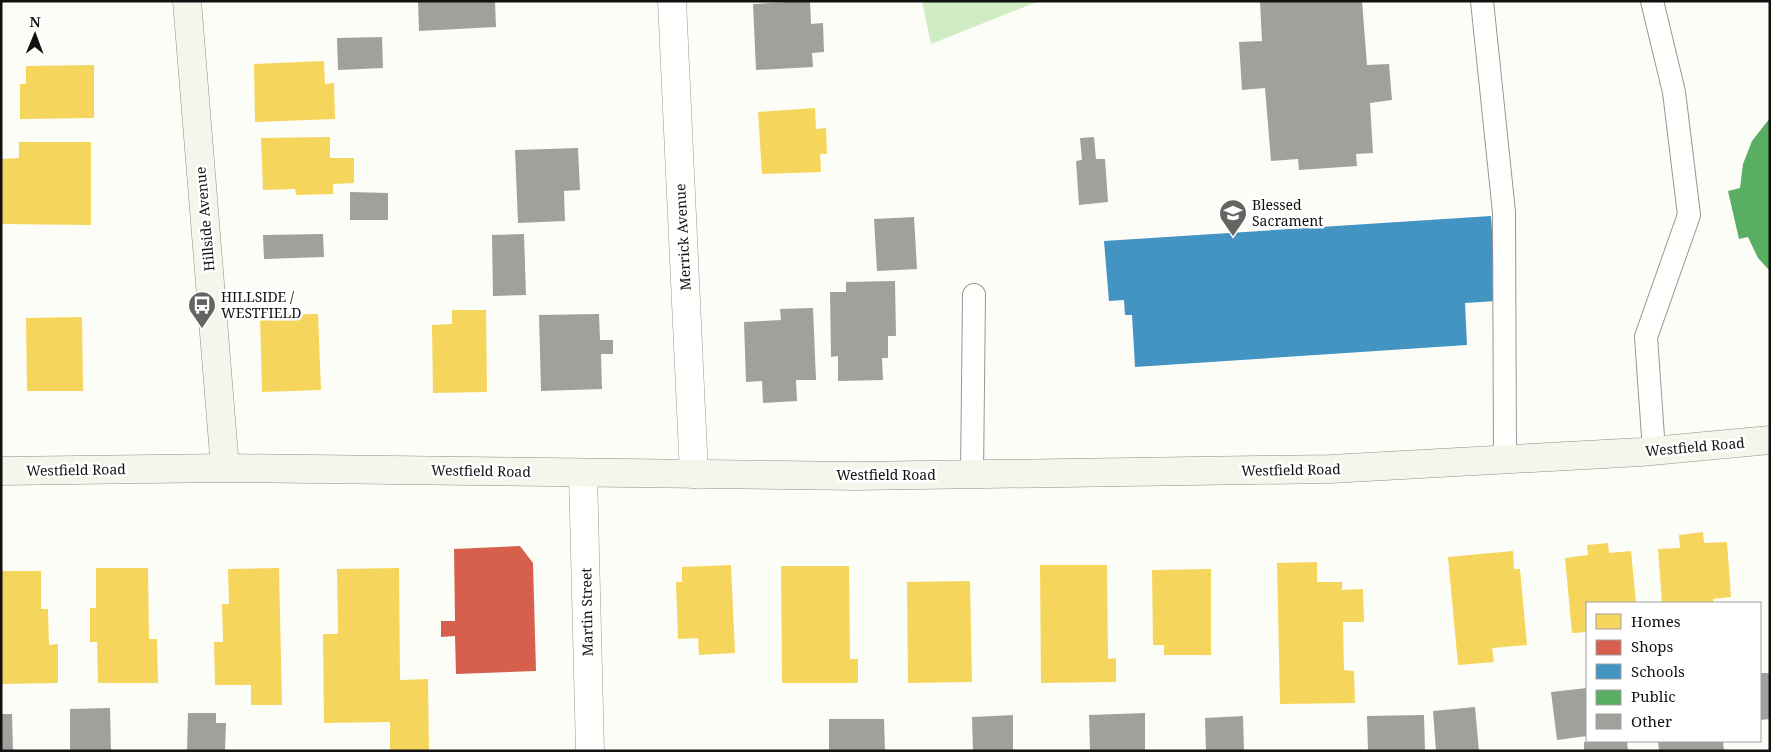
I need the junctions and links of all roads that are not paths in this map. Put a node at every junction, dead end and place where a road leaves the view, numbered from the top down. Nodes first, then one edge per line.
1 (187, 1) edge
2 (672, 1) edge
3 (1482, 1) edge
4 (1652, 1) edge
5 (974, 295) dead end
6 (1770, 440) edge
7 (1654, 451) junction
8 (1506, 459) junction
9 (225, 468) junction
10 (1, 471) edge
11 (583, 473) junction
12 (694, 474) junction
13 (972, 474) junction
14 (590, 751) edge

1 - 9 main road, Hillside Avenue
2 - 12 street, Merrick Avenue
3 - 8 lane
4 - 7 lane
5 - 13 lane
6 - 7 main road, Westfield Road
7 - 8 main road, Westfield Road
8 - 13 main road, Westfield Road
9 - 10 main road, Westfield Road
9 - 11 main road, Westfield Road
11 - 12 main road, Westfield Road
11 - 14 street, Martin Street
12 - 13 main road, Westfield Road

